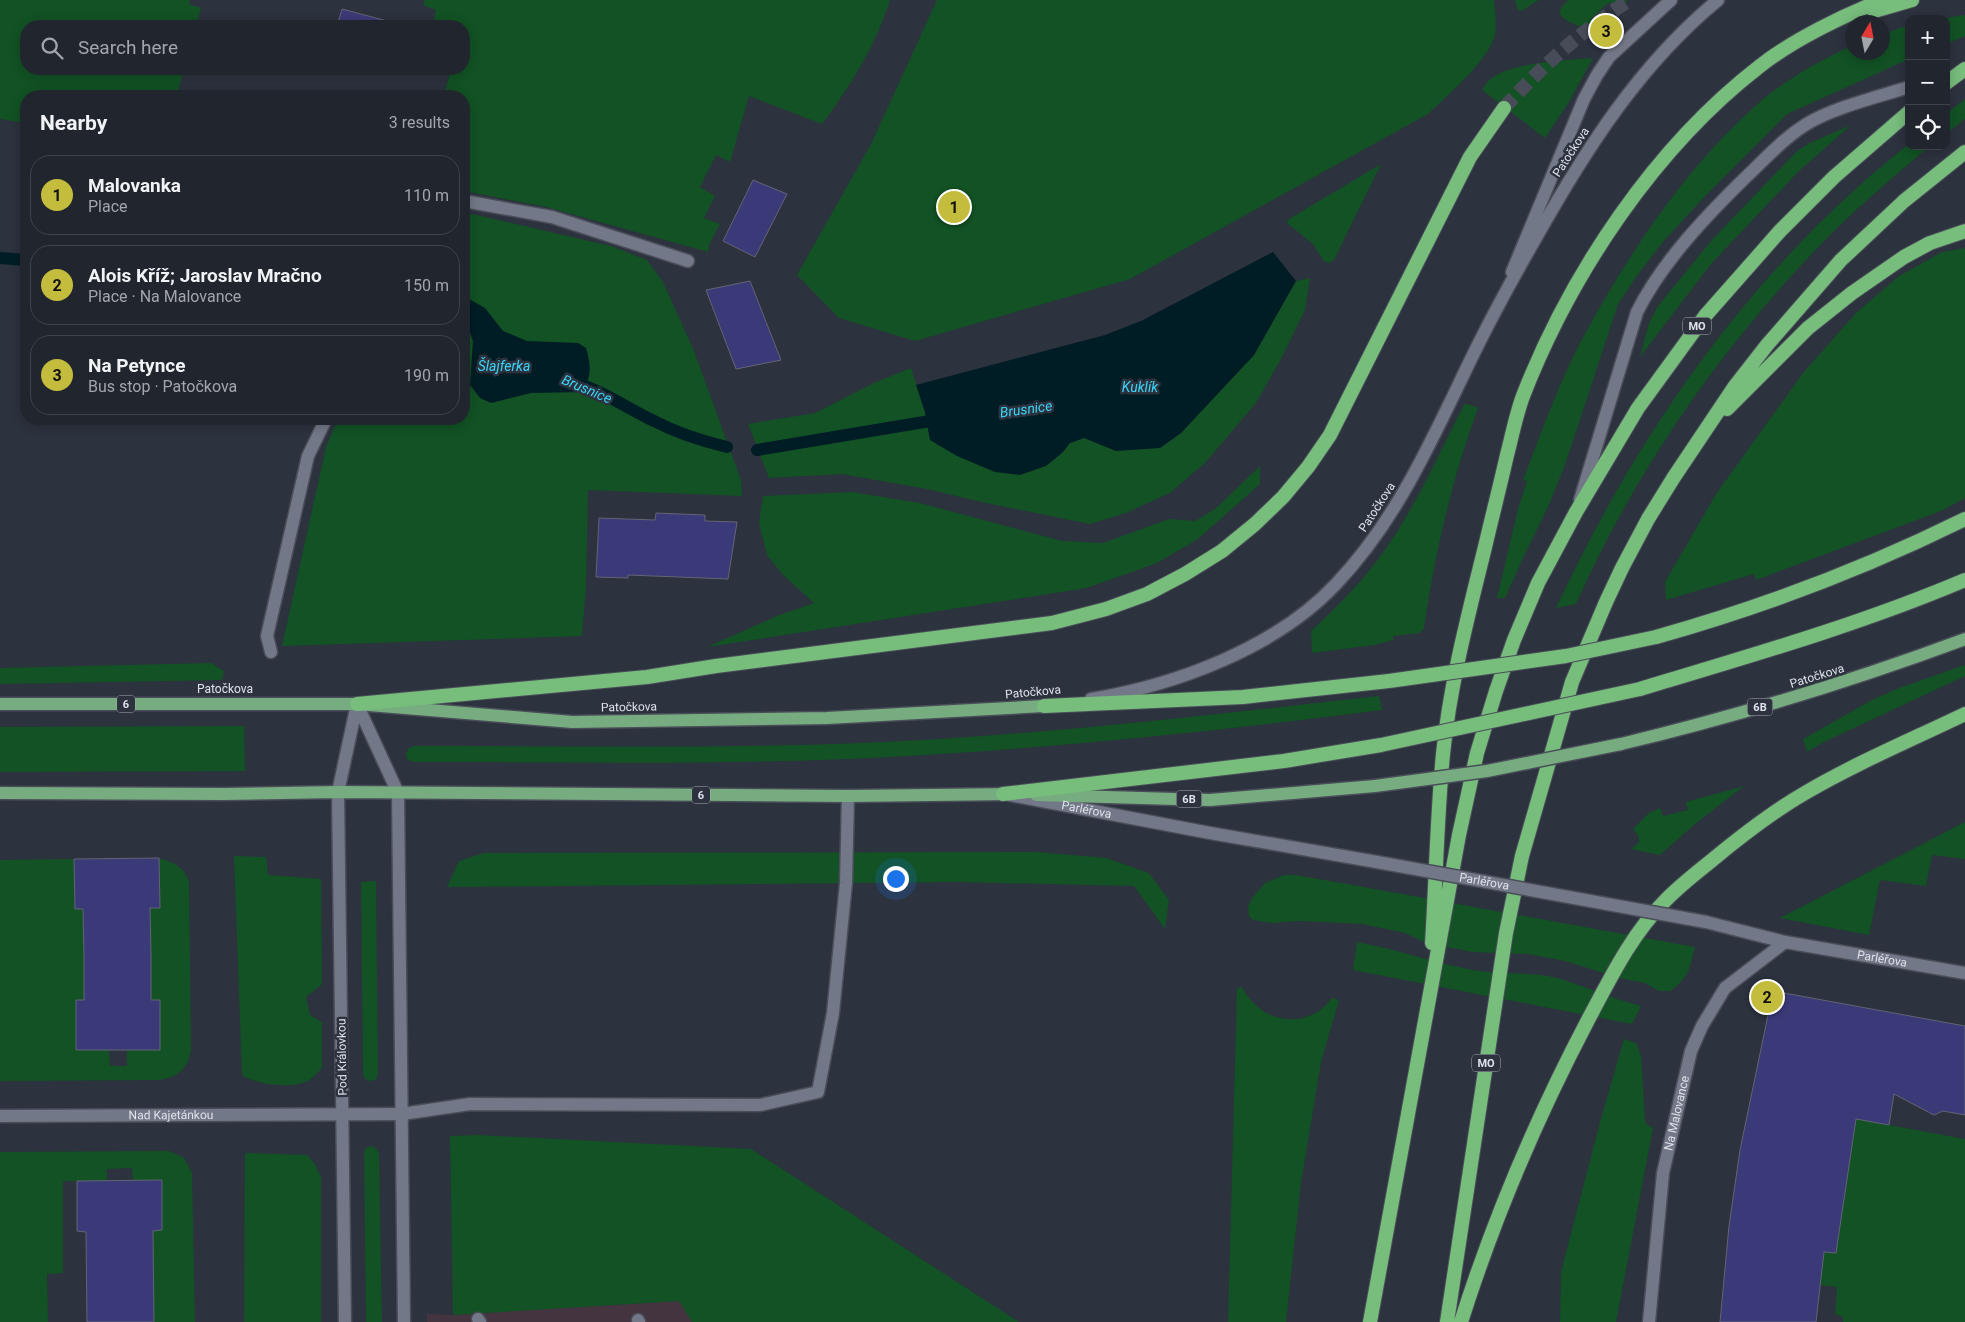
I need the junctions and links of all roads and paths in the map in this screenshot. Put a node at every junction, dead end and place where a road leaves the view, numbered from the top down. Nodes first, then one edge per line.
1 (1671, 0) edge
2 (1718, 0) edge
3 (1883, 0) edge
4 (1912, 0) edge
5 (1819, 30) junction
6 (1964, 69) edge
7 (1950, 74) edge
8 (1950, 80) edge
9 (1905, 88) edge
10 (1504, 108) tunnel mouth
11 (1905, 115) edge
12 (1965, 152) edge
13 (470, 203) edge
14 (1965, 231) edge
15 (688, 261) dead end
16 (1497, 307) junction
17 (323, 425) edge
18 (1703, 432) junction
19 (1576, 512) junction
20 (1965, 519) edge
21 (1965, 580) edge
22 (1965, 639) edge
23 (271, 652) dead end
24 (0, 704) edge
25 (357, 704) junction
26 (1044, 706) junction
27 (1965, 714) edge
28 (338, 792) junction
29 (0, 793) edge
30 (398, 793) junction
31 (1003, 794) junction
32 (848, 796) junction
33 (1785, 942) junction
34 (1965, 973) edge
35 (1428, 1006) junction
36 (402, 1114) junction
37 (342, 1115) junction
38 (0, 1116) edge
39 (345, 1322) edge
40 (404, 1322) edge
41 (1370, 1322) edge
42 (1447, 1322) edge
43 (1461, 1322) edge
44 (1649, 1322) edge

1 - 16 main road
2 - 16 main road, Patočkova / 6
3 - 5 highway
4 - 5 highway
5 - 35 highway
6 - 7 main road
6 - 8 highway
9 - 19 main road
10 - 25 highway
11 - 19 highway, MO
12 - 18 highway, MO
13 - 15 main road
14 - 18 highway
16 - 26 main road, Patočkova / 6
17 - 23 main road
18 - 42 highway, MO
19 - 35 highway, MO
20 - 26 highway, bridge
21 - 31 highway, bridge
22 - 31 main road, Patočkova / 6B, bridge
24 - 25 main road, Patočkova / 6
25 - 26 main road, Patočkova / 6
25 - 28 main road, Pod Královkou
25 - 30 main road
27 - 43 highway
28 - 29 main road, Patočkova / 6
28 - 30 main road, Patočkova / 6
28 - 37 main road, Pod Královkou
30 - 32 main road, Patočkova / 6
30 - 36 main road
31 - 32 main road, Patočkova / 6
31 - 33 main road, Parléřova, bridge
32 - 36 main road, Nad Kajetánkou
33 - 34 main road, Parléřova
33 - 44 main road, Na Malovance
35 - 41 highway, MO
36 - 37 main road, Nad Kajetánkou
36 - 40 main road
37 - 38 main road, Nad Kajetánkou
37 - 39 main road, Pod Královkou

